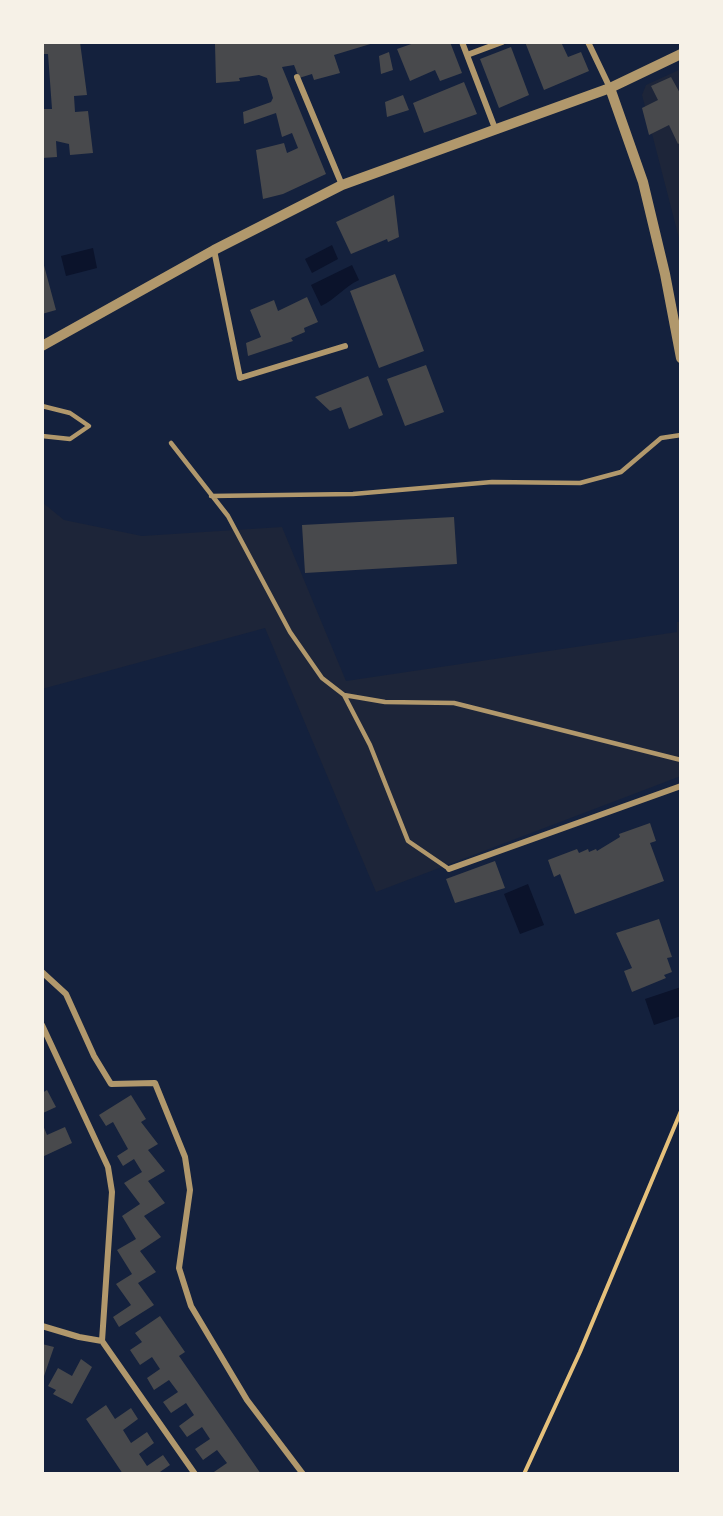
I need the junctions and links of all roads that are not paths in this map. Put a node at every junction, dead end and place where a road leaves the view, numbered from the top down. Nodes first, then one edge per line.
1 (462, 42) edge
2 (502, 42) edge
3 (588, 42) edge
4 (681, 54) edge
5 (466, 55) junction
6 (297, 77) dead end
7 (610, 88) junction
8 (496, 131) junction
9 (342, 185) junction
10 (214, 250) junction
11 (42, 346) edge
12 (345, 346) dead end
13 (681, 358) edge
14 (42, 406) edge
15 (681, 435) edge
16 (42, 436) edge
17 (171, 443) dead end
18 (212, 496) junction
19 (344, 695) junction
20 (681, 760) edge
21 (681, 786) edge
22 (449, 869) joint
23 (42, 972) edge
24 (42, 1025) edge
25 (42, 1326) edge
26 (102, 1341) junction
27 (195, 1474) edge
28 (303, 1474) edge

1 - 5 street
2 - 5 street
3 - 7 street
4 - 7 street
5 - 8 street
6 - 9 street
7 - 8 street
7 - 13 street
8 - 9 street
9 - 10 street
10 - 11 street
10 - 12 street
14 - 16 lane
15 - 18 lane
17 - 18 lane
18 - 19 lane
19 - 20 lane
19 - 22 lane
21 - 22 street
23 - 28 street
24 - 26 street
25 - 26 street
26 - 27 street

